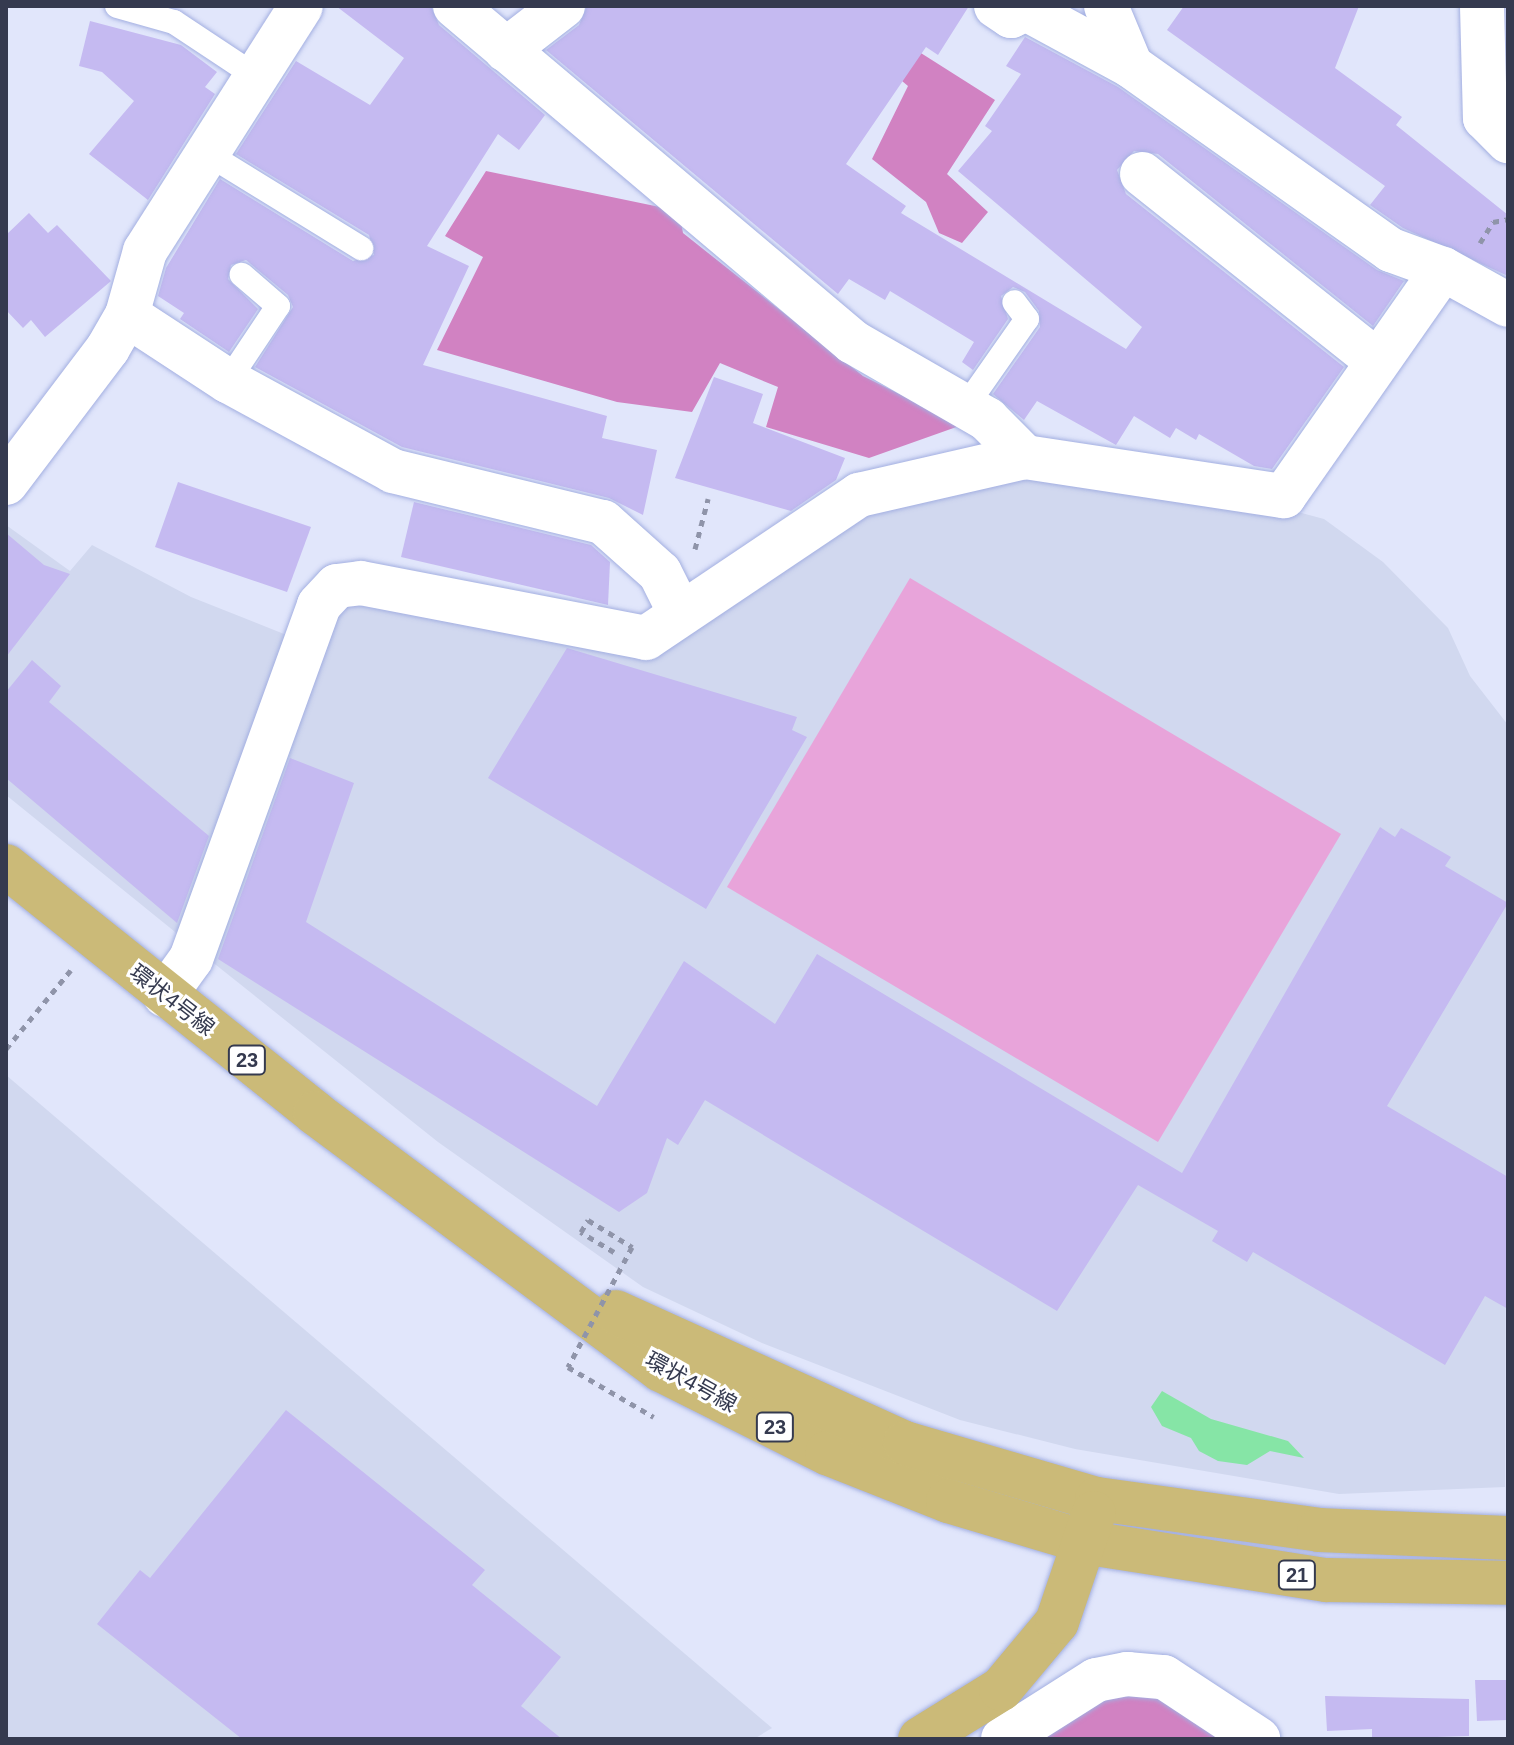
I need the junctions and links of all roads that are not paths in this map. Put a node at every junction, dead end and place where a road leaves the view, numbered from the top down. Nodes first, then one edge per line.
1 (117, 6) edge
2 (301, 6) edge
3 (455, 6) edge
4 (563, 6) edge
5 (996, 6) edge
6 (1106, 6) edge
7 (1482, 6) edge
8 (506, 50) junction
9 (1131, 66) junction
10 (257, 77) junction
11 (1508, 141) edge
12 (208, 154) junction
13 (1142, 174) dead end
14 (361, 248) dead end
15 (1443, 269) junction
16 (242, 275) dead end
17 (1014, 302) dead end
18 (1508, 305) edge
19 (127, 315) junction
20 (1376, 360) junction
21 (228, 381) junction
22 (966, 406) junction
23 (1025, 457) junction
24 (6, 483) edge
25 (679, 611) junction
26 (6, 866) edge
27 (165, 995) junction
28 (494, 1247) junction
29 (1097, 1499) junction
30 (1508, 1538) edge
31 (1089, 1543) junction
32 (1508, 1583) edge
33 (920, 1739) edge
34 (1003, 1739) edge
35 (1258, 1739) edge

1 - 10 lane
2 - 10 street
3 - 8 street
4 - 8 street
5 - 9 street
6 - 9 street
7 - 11 street
8 - 22 street
9 - 15 street
10 - 12 street
12 - 14 lane
12 - 19 street
13 - 20 street
15 - 18 street
15 - 20 street
16 - 21 lane
17 - 22 lane
19 - 21 street
19 - 24 street
20 - 23 street
21 - 25 street
22 - 23 street
23 - 25 street
25 - 27 street
26 - 27 main road, 環状4号線 / 23
27 - 28 main road, 環状4号線 / 23
28 - 29 main road, 環状4号線 / 23
28 - 31 main road, 環状4号線 / 23
29 - 30 main road, 21
29 - 31 main road
31 - 32 main road, 21
31 - 33 main road
34 - 35 street

